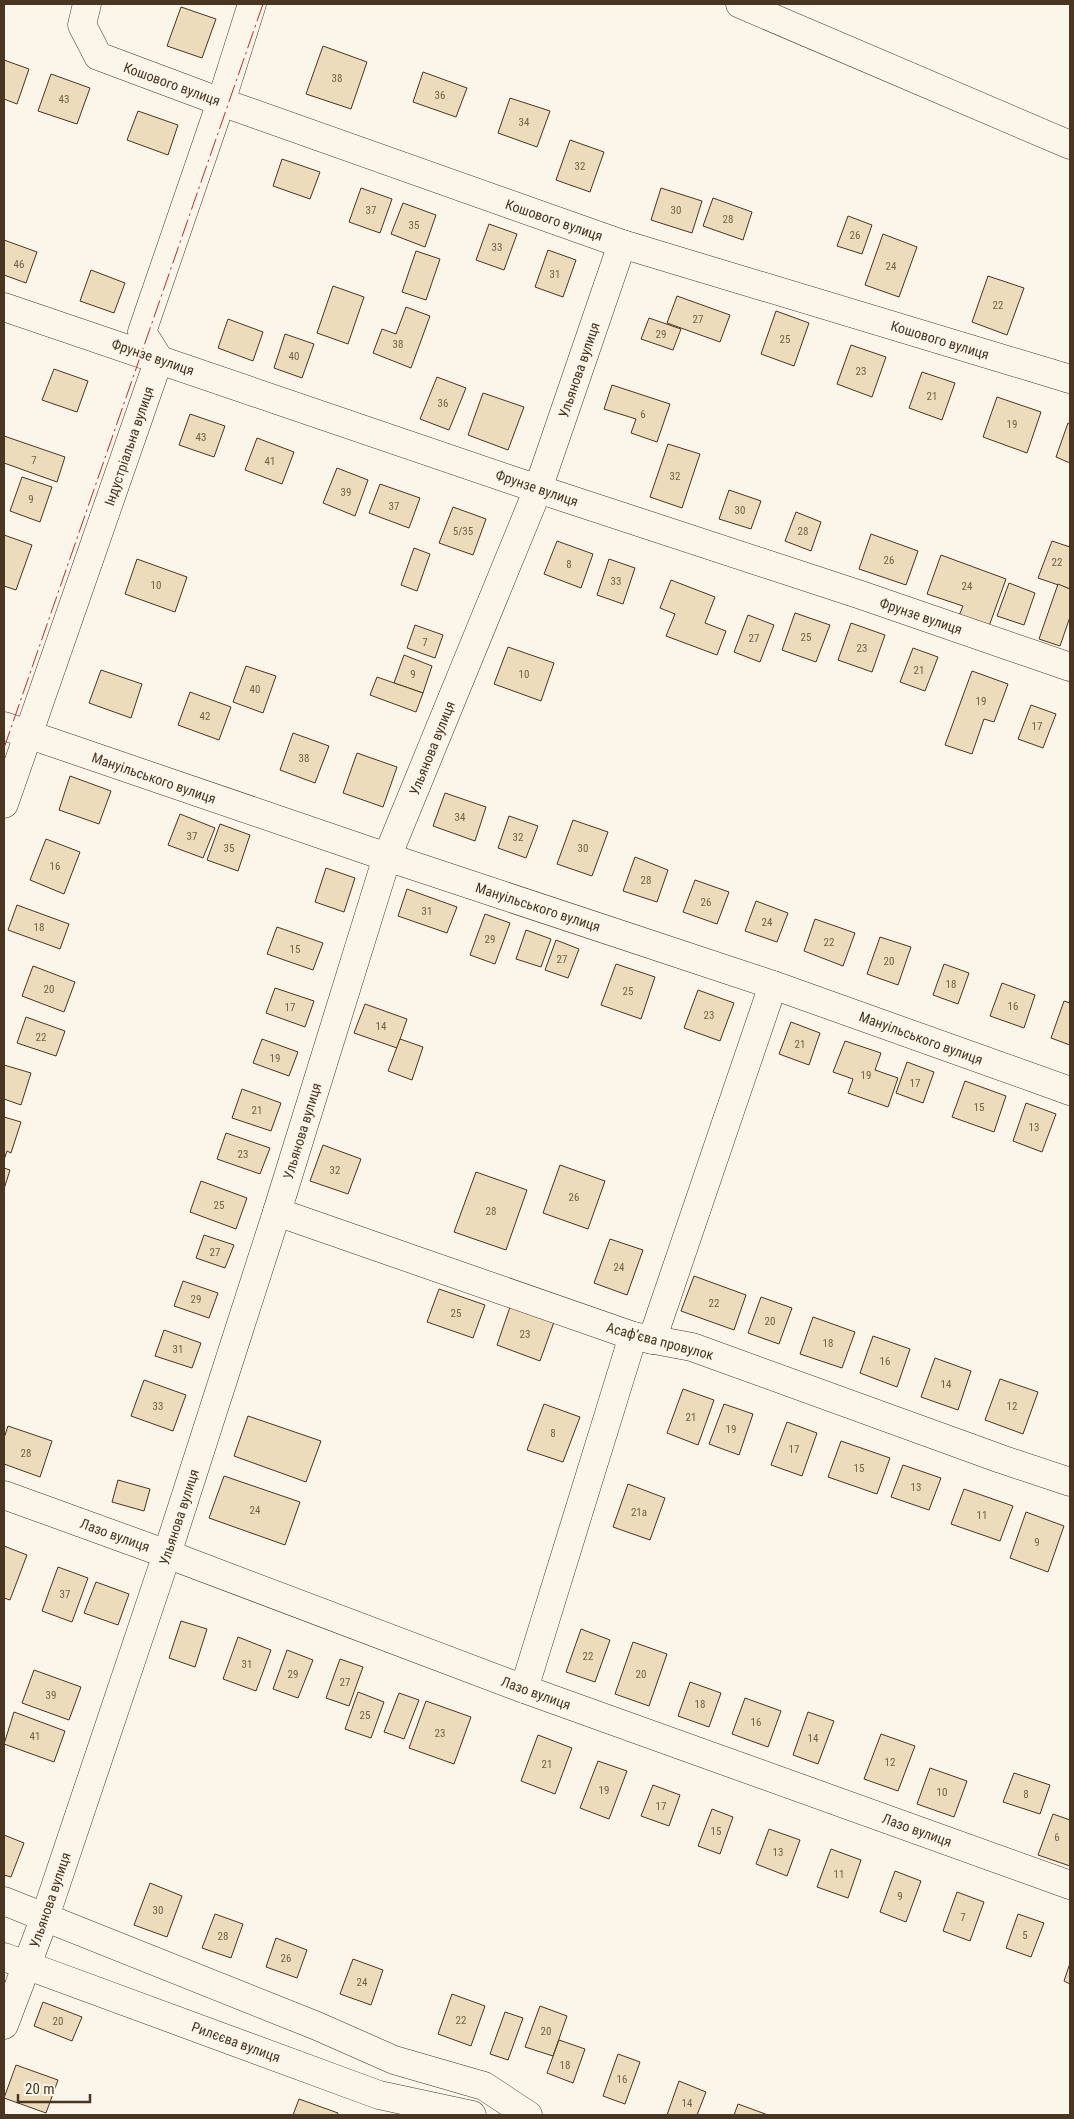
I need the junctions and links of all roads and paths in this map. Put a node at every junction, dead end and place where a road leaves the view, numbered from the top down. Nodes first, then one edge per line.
1 (87, 4) edge
2 (252, 4) edge
3 (740, 4) edge
4 (221, 102) junction
5 (1070, 145) edge
6 (622, 244) junction
7 (4, 307) edge
8 (159, 359) junction
9 (1070, 379) edge
10 (538, 489) junction
11 (1070, 667) edge
12 (15, 730) edge
13 (4, 804) edge
14 (387, 857) junction
15 (772, 985) junction
16 (1070, 1091) edge
17 (277, 1212) junction
18 (642, 1338) junction
19 (1070, 1482) edge
20 (4, 1494) edge
21 (167, 1554) junction
22 (524, 1689) junction
23 (1070, 1885) edge
24 (4, 1902) edge
25 (46, 1917) junction
26 (15, 1961) edge
27 (4, 2026) edge
28 (394, 2060) junction
29 (375, 2105) edge
30 (472, 2115) edge
31 (528, 2115) edge

1 - 4 street, Кошового вулиця
2 - 4 street
3 - 5 street
4 - 6 street, Кошового вулиця
4 - 8 street
6 - 9 street, Кошового вулиця
6 - 10 street, Ульянова вулиця
7 - 8 street, Фрунзе вулиця
8 - 10 street, Фрунзе вулиця
8 - 12 street, Індустріальна вулиця
10 - 11 street, Фрунзе вулиця
10 - 14 street, Ульянова вулиця
12 - 13 street, Індустріальна вулиця
12 - 14 street, Мануільського вулиця
14 - 15 street, Мануільського вулиця
14 - 17 street, Ульянова вулиця
15 - 16 street, Мануільського вулиця
15 - 18 street
17 - 18 street, Асаф’єва провулок
17 - 21 street, Ульянова вулиця
18 - 19 street, Асаф’єва провулок
18 - 22 street
20 - 21 street, Лазо вулиця
21 - 22 street, Лазо вулиця
21 - 25 street, Ульянова вулиця
22 - 23 street, Лазо вулиця
24 - 25 street
25 - 26 street, Ульянова вулиця
25 - 28 street
26 - 27 street, Ульянова вулиця
26 - 29 street, Рилєєва вулиця
28 - 29 street
28 - 31 street
29 - 30 street, Рилєєва вулиця

